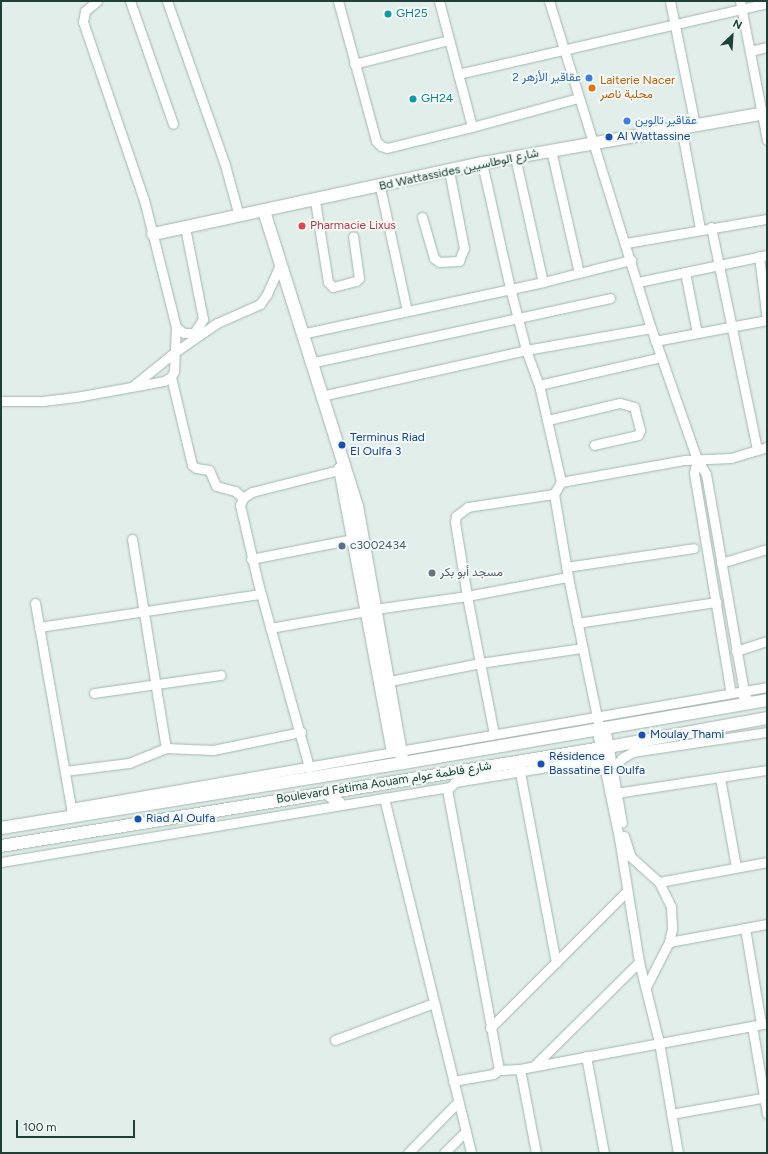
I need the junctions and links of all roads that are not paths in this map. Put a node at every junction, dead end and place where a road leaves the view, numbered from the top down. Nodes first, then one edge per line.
1 (96, 1) edge
2 (130, 1) edge
3 (167, 1) edge
4 (338, 1) edge
5 (439, 1) edge
6 (549, 1) edge
7 (670, 1) edge
8 (767, 3) edge
9 (741, 5) edge
10 (675, 24) junction
11 (449, 40) junction
12 (767, 47) edge
13 (563, 50) junction
14 (750, 51) junction
15 (354, 64) junction
16 (458, 74) junction
17 (578, 98) junction
18 (764, 114) edge
19 (173, 124) dead end
20 (695, 125) junction
21 (472, 127) junction
22 (681, 127) junction
23 (767, 140) edge
24 (594, 142) junction
25 (551, 150) junction
26 (515, 157) junction
27 (482, 163) junction
28 (449, 171) junction
29 (380, 187) junction
30 (315, 201) junction
31 (264, 211) junction
32 (239, 216) junction
33 (422, 217) dead end
34 (767, 219) edge
35 (185, 227) junction
36 (712, 227) junction
37 (700, 229) junction
38 (152, 234) junction
39 (353, 236) dead end
40 (626, 243) junction
41 (763, 256) edge
42 (631, 260) junction
43 (280, 264) junction
44 (719, 264) junction
45 (684, 272) junction
46 (579, 273) junction
47 (543, 282) junction
48 (638, 282) junction
49 (510, 288) junction
50 (610, 298) dead end
51 (407, 311) junction
52 (517, 317) junction
53 (767, 320) edge
54 (732, 326) junction
55 (176, 327) junction
56 (651, 328) junction
57 (697, 333) junction
58 (301, 334) junction
59 (655, 341) junction
60 (526, 350) junction
61 (175, 352) junction
62 (661, 357) junction
63 (310, 363) junction
64 (171, 377) junction
65 (540, 385) junction
66 (132, 387) junction
67 (321, 396) junction
68 (1, 401) edge
69 (548, 420) junction
70 (594, 445) dead end
71 (767, 447) edge
72 (757, 450) junction
73 (697, 459) junction
74 (343, 469) junction
75 (561, 482) junction
76 (554, 494) junction
77 (243, 498) junction
78 (132, 539) dead end
79 (353, 539) junction
80 (694, 548) dead end
81 (767, 550) edge
82 (251, 558) junction
83 (721, 563) junction
84 (566, 567) junction
85 (568, 577) junction
86 (261, 594) junction
87 (467, 596) junction
88 (716, 602) junction
89 (35, 603) dead end
90 (371, 610) junction
91 (144, 612) junction
92 (577, 623) junction
93 (39, 627) junction
94 (270, 628) junction
95 (767, 641) edge
96 (581, 648) junction
97 (736, 651) junction
98 (480, 663) junction
99 (221, 675) dead end
100 (390, 681) junction
101 (155, 684) junction
102 (767, 687) edge
103 (94, 693) dead end
104 (740, 696) junction
105 (767, 700) edge
106 (767, 718) edge
107 (599, 724) junction
108 (301, 732) junction
109 (767, 732) edge
110 (494, 734) junction
111 (604, 747) junction
112 (166, 748) junction
113 (398, 757) junction
114 (309, 766) junction
115 (519, 767) junction
116 (609, 770) junction
117 (767, 770) edge
118 (64, 771) junction
119 (720, 778) junction
120 (449, 787) junction
121 (326, 792) junction
122 (616, 793) junction
123 (384, 798) junction
124 (340, 804) junction
125 (72, 812) junction
126 (1, 828) edge
127 (1, 846) edge
128 (1, 862) edge
129 (767, 862) edge
130 (736, 868) junction
131 (659, 882) junction
132 (626, 892) junction
133 (767, 924) edge
134 (745, 928) junction
135 (669, 942) junction
136 (639, 962) junction
137 (556, 963) junction
138 (646, 987) junction
139 (434, 1003) junction
140 (760, 1024) edge
141 (490, 1028) junction
142 (335, 1040) dead end
143 (660, 1042) junction
144 (586, 1056) junction
145 (534, 1066) junction
146 (520, 1069) junction
147 (499, 1070) junction
148 (453, 1081) junction
149 (766, 1097) edge
150 (458, 1102) junction
151 (671, 1114) junction
152 (767, 1114) edge
153 (466, 1131) junction
154 (408, 1153) edge
155 (444, 1153) edge
156 (471, 1153) edge
157 (536, 1153) edge
158 (604, 1153) edge
159 (678, 1153) edge

1 - 38 street
2 - 19 street
3 - 32 street
4 - 15 street
5 - 11 street
6 - 13 street
7 - 10 street
8 - 9 street
9 - 10 street
9 - 14 street
10 - 13 street
10 - 20 street
11 - 15 street
11 - 16 street
12 - 14 street
13 - 16 street
13 - 17 street
14 - 18 street
15 - 21 street
16 - 21 street
17 - 21 street
17 - 24 street
18 - 20 main road, Bd Wattassides شارع الوطاسيين
18 - 23 street
20 - 22 main road, Bd Wattassides شارع الوطاسيين
22 - 24 main road, Bd Wattassides شارع الوطاسيين
22 - 37 street
24 - 25 main road, Bd Wattassides شارع الوطاسيين
24 - 40 street
25 - 26 main road, Bd Wattassides شارع الوطاسيين
25 - 46 street
26 - 27 main road, Bd Wattassides شارع الوطاسيين
26 - 47 street
27 - 28 main road, Bd Wattassides شارع الوطاسيين
27 - 49 street
28 - 29 main road, Bd Wattassides شارع الوطاسيين
28 - 33 street
29 - 30 main road, Bd Wattassides شارع الوطاسيين
29 - 51 street
30 - 31 main road, Bd Wattassides شارع الوطاسيين
30 - 39 street
31 - 32 main road, Bd Wattassides شارع الوطاسيين
31 - 43 main road
32 - 35 main road, Bd Wattassides شارع الوطاسيين
34 - 36 street
35 - 38 main road, Bd Wattassides شارع الوطاسيين
35 - 55 street
36 - 37 street
36 - 44 street
37 - 40 street
38 - 55 street
40 - 42 street
41 - 44 street
41 - 53 street
42 - 46 street
42 - 48 street
43 - 58 main road
43 - 61 street
44 - 45 street
44 - 54 street
45 - 48 street
45 - 57 street
46 - 47 street
47 - 49 street
48 - 56 street
49 - 51 street
49 - 52 street
50 - 52 street
51 - 58 street
52 - 60 street
52 - 63 street
53 - 54 street
54 - 57 street
54 - 72 street
55 - 61 street
56 - 59 street
56 - 60 street
57 - 59 street
58 - 63 main road
59 - 62 street
60 - 65 street
60 - 67 street
61 - 64 street
61 - 66 street
62 - 65 street
62 - 73 street
63 - 67 main road
64 - 66 street
64 - 77 street
65 - 69 street
66 - 68 street
67 - 74 main road
69 - 70 street
69 - 75 street
71 - 72 street
72 - 73 street
73 - 75 street
73 - 83 street
73 - 88 street
74 - 77 street
74 - 79 main road
74 - 90 main road
75 - 76 street
76 - 84 street
76 - 87 street
77 - 82 street
78 - 91 street
79 - 82 street
79 - 90 main road
80 - 84 street
81 - 83 street
82 - 86 street
83 - 97 street
84 - 85 street
85 - 87 street
85 - 92 street
86 - 91 street
86 - 94 street
87 - 90 street
87 - 98 street
88 - 92 street
88 - 104 street
89 - 93 street
90 - 94 street
90 - 100 main road
90 - 113 main road
91 - 93 street
91 - 101 street
92 - 96 street
93 - 118 street
94 - 108 street
95 - 97 street
96 - 98 street
96 - 107 street
97 - 104 street
98 - 100 street
98 - 110 street
99 - 101 street
100 - 113 main road
101 - 103 street
101 - 112 street
102 - 104 street
104 - 105 main road, Boulevard Fatima Aouam شارع فاطمة عوام
104 - 107 main road, Boulevard Fatima Aouam شارع فاطمة عوام
104 - 107 street
106 - 111 main road, Boulevard Fatima Aouam شارع فاطمة عوام
107 - 110 street
107 - 111 street
107 - 113 main road, Boulevard Fatima Aouam شارع فاطمة عوام
108 - 112 street
108 - 114 street
109 - 116 street
110 - 113 street
111 - 115 main road, Boulevard Fatima Aouam شارع فاطمة عوام
111 - 116 street
112 - 118 street
113 - 114 street
113 - 125 main road, Boulevard Fatima Aouam شارع فاطمة عوام
114 - 125 street
115 - 116 street
115 - 120 street
115 - 121 main road, Boulevard Fatima Aouam شارع فاطمة عوام
115 - 137 street
116 - 122 street
116 - 132 street
117 - 119 street
118 - 125 street
119 - 122 street
119 - 130 street
120 - 123 street
120 - 141 street
121 - 124 main road
121 - 127 main road, Boulevard Fatima Aouam شارع فاطمة عوام
122 - 131 street
123 - 124 street
123 - 139 street
124 - 128 street
125 - 126 main road, Boulevard Fatima Aouam شارع فاطمة عوام
129 - 130 street
130 - 131 street
131 - 135 street
132 - 136 street
132 - 137 street
133 - 134 street
134 - 135 street
134 - 140 street
135 - 138 street
136 - 138 street
136 - 145 street
137 - 141 street
138 - 143 street
139 - 142 street
139 - 148 street
140 - 143 street
140 - 149 street
141 - 147 street
143 - 144 street
143 - 151 street
144 - 145 street
144 - 158 street
145 - 146 street
146 - 147 street
146 - 157 street
147 - 148 street
148 - 150 street
149 - 151 street
149 - 152 street
150 - 153 street
150 - 154 street
151 - 159 street
153 - 155 street
153 - 156 street

